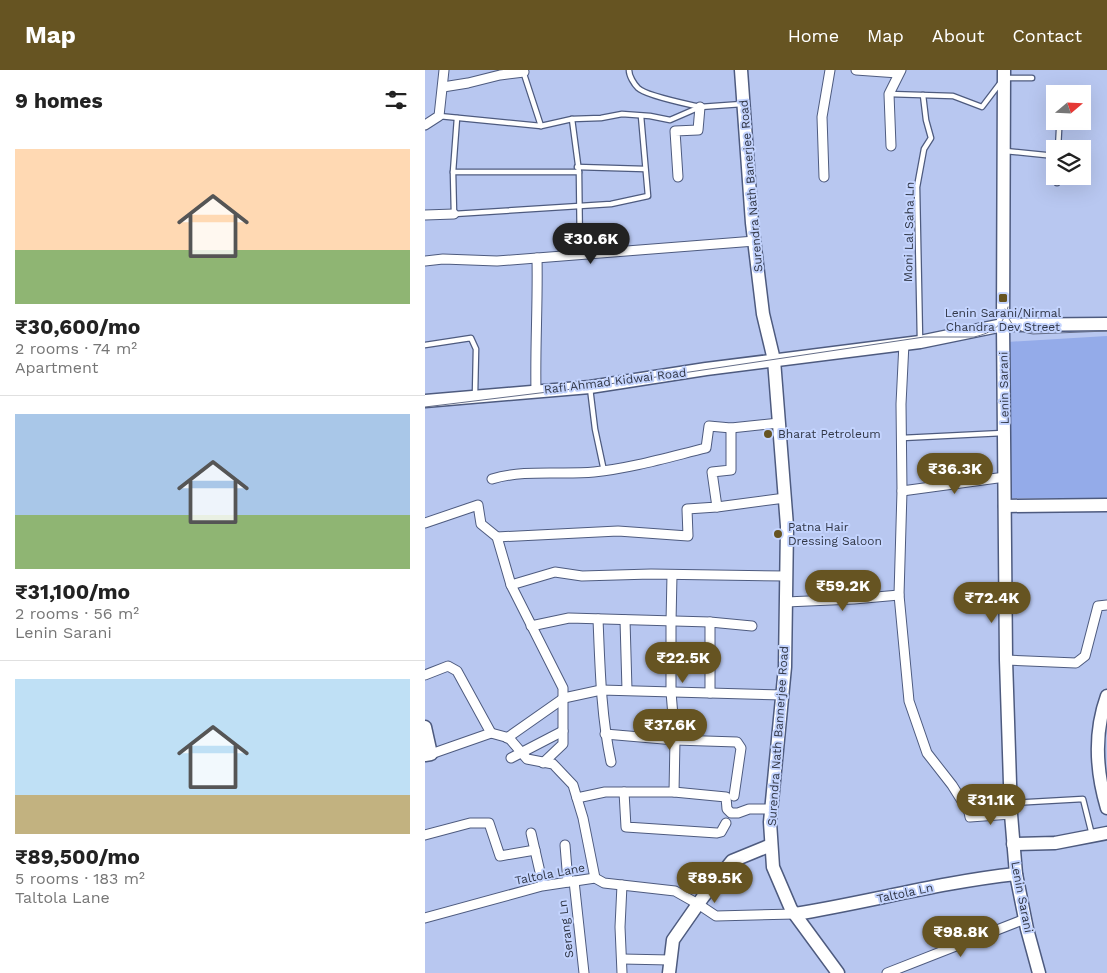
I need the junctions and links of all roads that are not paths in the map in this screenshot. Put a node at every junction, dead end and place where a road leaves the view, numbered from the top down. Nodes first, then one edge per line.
1 (444, 70) edge
2 (629, 70) edge
3 (741, 70) edge
4 (830, 70) edge
5 (856, 70) edge
6 (873, 70) edge
7 (523, 71) edge
8 (900, 71) edge
9 (1004, 74) edge
10 (1031, 78) dead end
11 (443, 87) junction
12 (889, 94) junction
13 (923, 96) junction
14 (743, 104) junction
15 (700, 107) junction
16 (439, 116) junction
17 (641, 116) junction
18 (457, 118) junction
19 (572, 119) junction
20 (425, 125) edge
21 (541, 126) junction
22 (1059, 130) dead end
23 (1058, 140) edge
24 (891, 146) dead end
25 (1005, 151) junction
26 (1046, 155) edge
27 (578, 169) junction
28 (645, 169) junction
29 (453, 172) junction
30 (678, 177) dead end
31 (824, 177) dead end
32 (579, 206) junction
33 (454, 214) junction
34 (425, 215) edge
35 (755, 241) junction
36 (580, 254) junction
37 (537, 258) junction
38 (425, 261) edge
39 (1107, 324) edge
40 (1003, 325) junction
41 (920, 342) junction
42 (905, 343) junction
43 (425, 344) edge
44 (774, 360) junction
45 (590, 386) junction
46 (536, 391) junction
47 (475, 395) junction
48 (425, 401) edge
49 (779, 423) junction
50 (731, 428) junction
51 (1004, 433) junction
52 (902, 438) junction
53 (604, 471) junction
54 (1005, 477) junction
55 (492, 479) dead end
56 (902, 490) junction
57 (785, 498) junction
58 (1107, 505) edge
59 (1005, 506) junction
60 (717, 507) junction
61 (425, 523) edge
62 (497, 537) junction
63 (672, 575) junction
64 (786, 576) junction
65 (511, 585) junction
66 (899, 595) junction
67 (786, 602) junction
68 (1107, 605) edge
69 (598, 619) junction
70 (625, 620) junction
71 (671, 622) junction
72 (710, 622) junction
73 (531, 626) junction
74 (752, 626) dead end
75 (1006, 660) junction
76 (425, 675) edge
77 (601, 690) junction
78 (627, 690) junction
79 (671, 692) junction
80 (710, 693) junction
81 (783, 694) junction
82 (1107, 696) edge
83 (564, 698) junction
84 (425, 727) edge
85 (563, 731) junction
86 (491, 733) junction
87 (605, 734) junction
88 (507, 738) junction
89 (675, 740) junction
90 (1102, 749) edge
91 (428, 754) edge
92 (522, 754) junction
93 (511, 758) dead end
94 (543, 762) junction
95 (611, 762) dead end
96 (625, 792) junction
97 (674, 792) junction
98 (735, 796) dead end
99 (577, 798) junction
100 (1011, 808) junction
101 (1107, 808) edge
102 (771, 810) junction
103 (726, 823) dead end
104 (531, 833) dead end
105 (1107, 833) edge
106 (425, 834) edge
107 (1092, 836) junction
108 (1013, 844) junction
109 (565, 845) dead end
110 (771, 845) junction
111 (535, 850) junction
112 (1016, 874) junction
113 (595, 878) junction
114 (571, 882) junction
115 (622, 885) junction
116 (543, 886) junction
117 (698, 904) junction
118 (795, 914) junction
119 (425, 918) edge
120 (1025, 918) junction
121 (622, 959) junction
122 (670, 966) edge
123 (584, 973) edge
124 (622, 973) edge
125 (838, 973) edge
126 (887, 973) edge
127 (1039, 973) edge

1 - 11 street
2 - 15 lane
3 - 14 main road, Surendra Nath Banerjee Road
4 - 31 street
5 - 6 street
6 - 8 street
7 - 11 street
7 - 21 lane
8 - 12 street
9 - 10 lane
9 - 13 lane
9 - 25 main road, Lenin Sarani
11 - 16 street
12 - 13 lane
12 - 24 street
13 - 41 lane, Moni Lal Saha Ln
14 - 15 lane
14 - 35 main road, Surendra Nath Banerjee Road
15 - 17 lane
15 - 30 street
16 - 18 lane
16 - 20 street
17 - 19 lane
17 - 28 lane
18 - 21 lane
18 - 29 lane
19 - 21 lane
19 - 27 lane
22 - 23 lane
25 - 26 lane
25 - 40 main road, Lenin Sarani
27 - 28 lane
27 - 29 lane
27 - 32 lane
28 - 32 lane
29 - 33 lane
32 - 33 lane
32 - 36 lane
33 - 34 street
35 - 36 street
35 - 44 main road, Surendra Nath Banerjee Road
36 - 37 street
37 - 38 street
37 - 46 street
39 - 40 main road, Rafi Ahmad Kidwai Road
40 - 41 main road, Rafi Ahmad Kidwai Road
40 - 51 main road, Lenin Sarani
41 - 42 main road, Rafi Ahmad Kidwai Road
42 - 44 main road, Rafi Ahmad Kidwai Road
42 - 52 street
43 - 47 lane
44 - 45 main road, Rafi Ahmad Kidwai Road
44 - 49 main road, Surendra Nath Bannerjee Road
45 - 46 main road, Rafi Ahmad Kidwai Road
45 - 53 lane
46 - 47 main road, Rafi Ahmad Kidwai Road
47 - 48 main road, Rafi Ahmad Kidwai Road
49 - 50 street
49 - 57 main road, Surendra Nath Bannerjee Road
50 - 53 street
50 - 60 street
51 - 52 lane
51 - 54 main road, Lenin Sarani
52 - 56 street
53 - 55 street
54 - 56 street
54 - 59 main road, Lenin Sarani
56 - 66 street
57 - 60 street
57 - 64 main road, Surendra Nath Bannerjee Road
58 - 59 main road
59 - 75 main road, Lenin Sarani
60 - 62 street
61 - 62 street
62 - 65 street
63 - 64 street
63 - 65 street
63 - 71 street
64 - 67 main road, Surendra Nath Bannerjee Road
65 - 73 street
66 - 67 street
66 - 100 street
67 - 81 main road, Surendra Nath Bannerjee Road
68 - 75 street
69 - 70 street
69 - 73 street
69 - 77 street
70 - 71 street
70 - 78 street
71 - 72 street
71 - 79 street
72 - 74 street
72 - 80 street
73 - 83 street
75 - 100 main road, Lenin Sarani
76 - 86 street
77 - 78 street
77 - 83 street
77 - 87 street
78 - 79 street
79 - 80 street
79 - 89 street
80 - 81 street
81 - 102 main road, Surendra Nath Bannerjee Road
82 - 90 main road
83 - 85 street
83 - 88 street
84 - 91 main road
85 - 92 street
85 - 94 street
86 - 88 street
86 - 91 street
87 - 89 street
87 - 95 street
88 - 92 street
89 - 97 street
89 - 98 street
90 - 101 main road
92 - 93 street
92 - 94 street
94 - 99 street
96 - 97 street
96 - 99 street
96 - 103 street
97 - 102 street
99 - 113 street
100 - 107 lane
100 - 108 main road, Lenin Sarani
102 - 110 main road, Surendra Nath Bannerjee Road
104 - 111 street
105 - 107 main road
106 - 111 street
107 - 108 main road
108 - 112 main road, Lenin Sarani
109 - 114 street, Serang Ln
110 - 117 main road
110 - 118 main road, Surendra Nath Bannerjee Road
111 - 116 street
112 - 118 main road, Taltola Ln
112 - 120 main road, Lenin Sarani
113 - 114 street, Taltola Lane
113 - 115 street, Taltola Lane
114 - 116 street, Taltola Lane
114 - 123 street, Serang Ln
115 - 117 street, Taltola Lane
115 - 121 street
116 - 119 street, Taltola Lane
117 - 118 street, Taltola Lane
117 - 122 main road
118 - 125 main road, Surendra Nath Bannerjee Road
120 - 126 street
120 - 127 main road, Lenin Sarani
121 - 122 street
121 - 124 street

